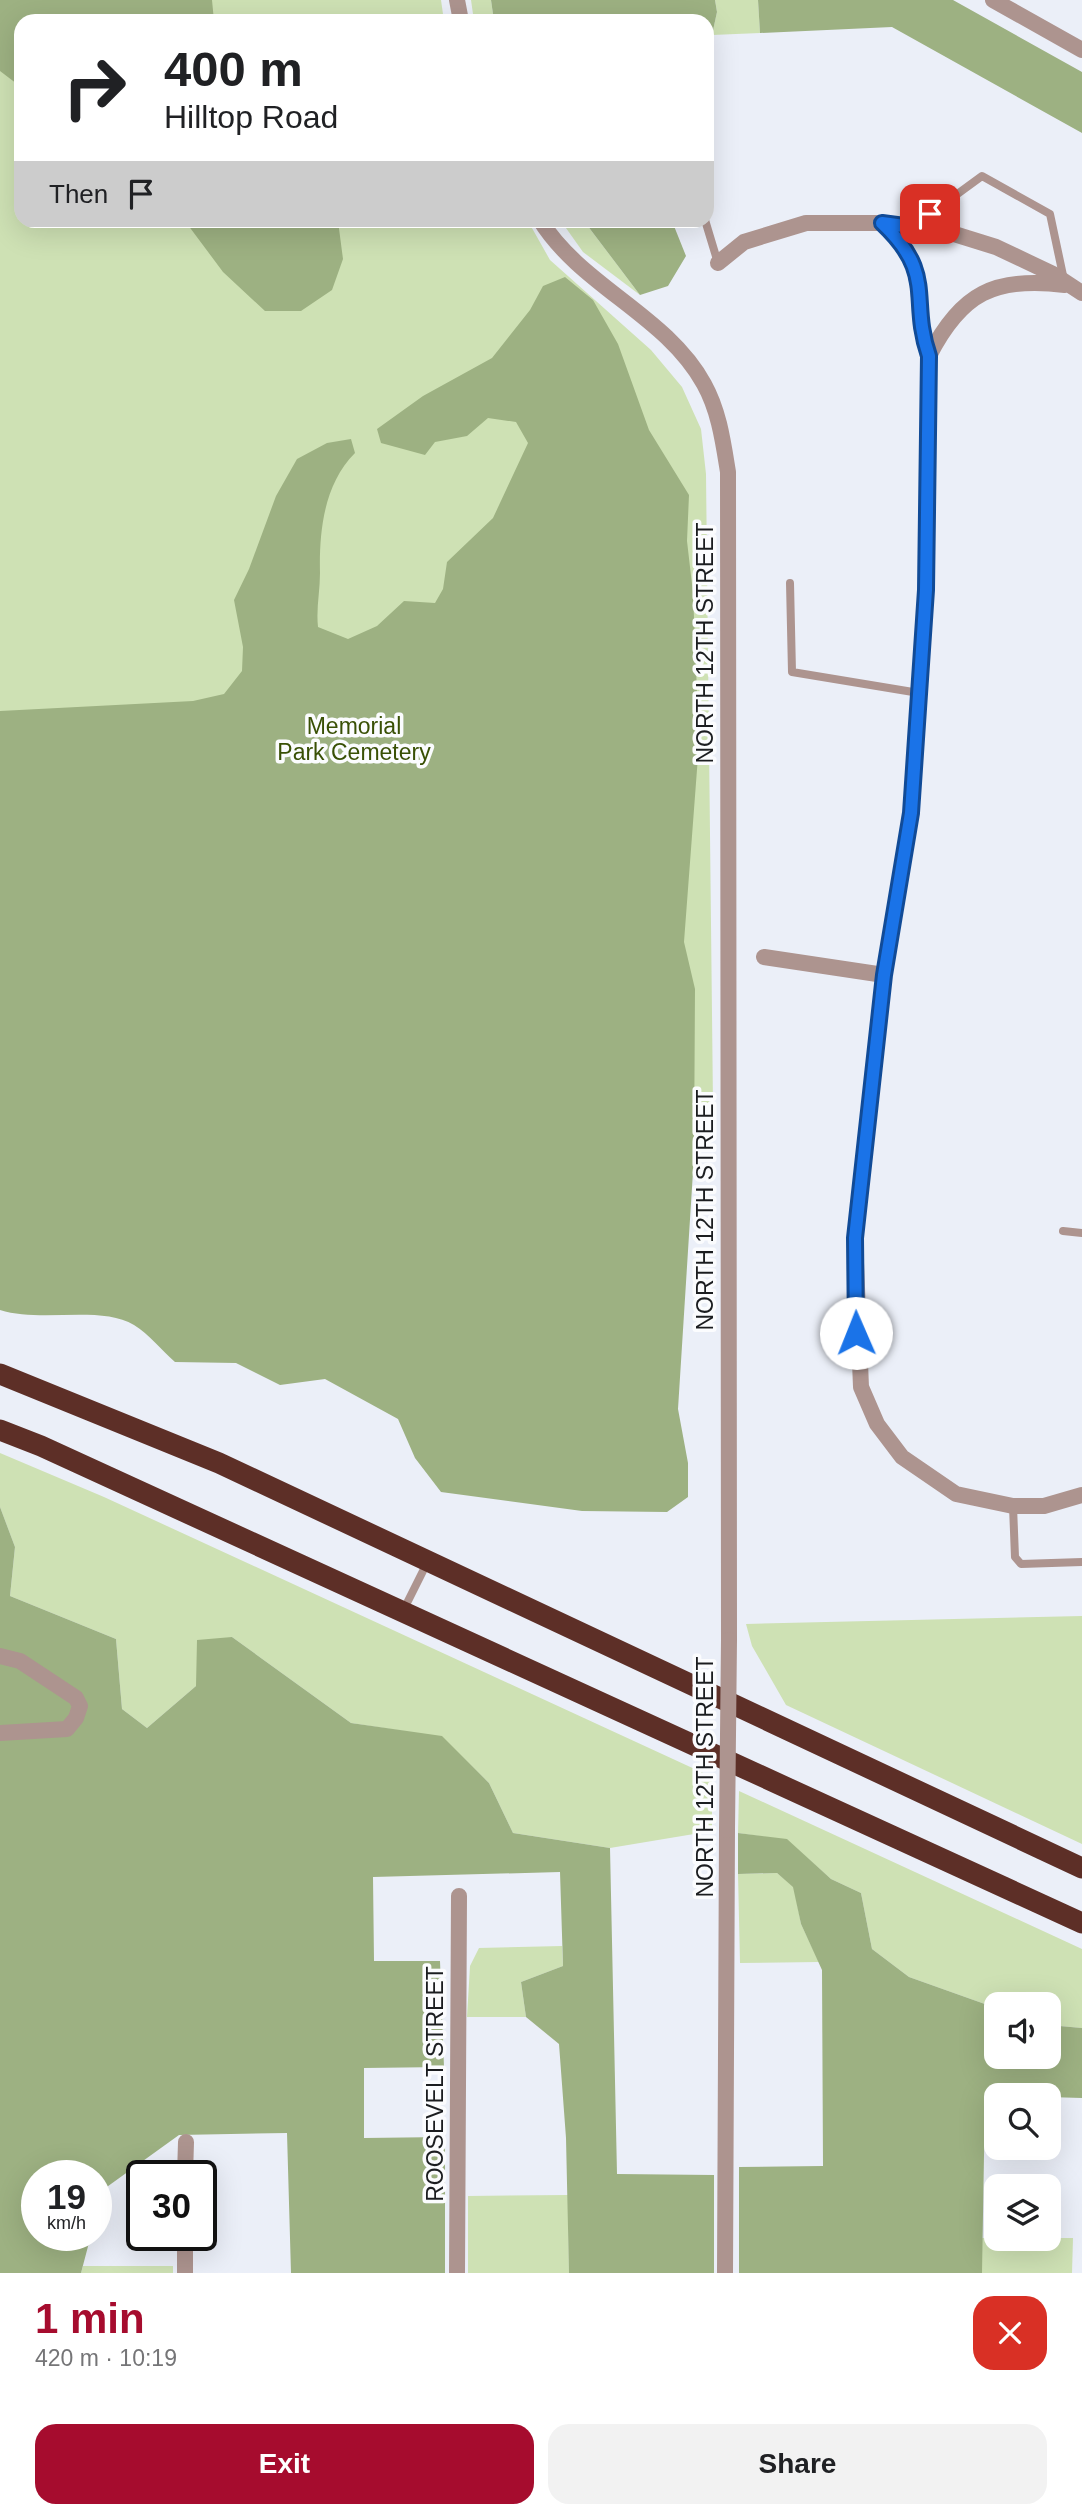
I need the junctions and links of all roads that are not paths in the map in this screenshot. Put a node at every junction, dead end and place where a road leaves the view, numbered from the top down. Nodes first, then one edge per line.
1 (993, 0) edge
2 (1082, 50) edge
3 (882, 223) junction
4 (912, 227) junction
5 (548, 228) edge
6 (707, 228) edge
7 (718, 263) joint
8 (1072, 287) edge
9 (929, 356) junction
10 (790, 583) dead end
11 (919, 693) junction
12 (764, 957) dead end
13 (884, 975) junction
14 (1063, 1231) dead end
15 (1082, 1233) edge
16 (0, 1374) edge
17 (0, 1430) edge
18 (1081, 1499) edge
19 (1013, 1507) junction
20 (428, 1562) junction
21 (1082, 1562) edge
22 (403, 1611) junction
23 (0, 1656) edge
24 (0, 1732) edge
25 (1082, 1868) edge
26 (458, 1896) dead end
27 (1082, 1923) edge
28 (186, 2142) dead end
29 (185, 2160) edge
30 (185, 2251) edge
31 (185, 2273) edge
32 (457, 2273) edge
33 (725, 2273) edge

1 - 2 street
3 - 4 street
3 - 7 street
3 - 9 street
4 - 8 street
4 - 8 lane
5 - 33 street, NORTH 12TH STREET, bridge
6 - 7 lane
8 - 9 street
9 - 11 street
10 - 11 lane
11 - 13 street
12 - 13 street
13 - 19 street
14 - 15 lane
16 - 20 highway
17 - 22 highway
18 - 19 street
19 - 21 lane
20 - 22 lane
20 - 25 highway
22 - 27 highway
23 - 24 street
26 - 32 street, ROOSEVELT STREET
28 - 29 street
30 - 31 street

